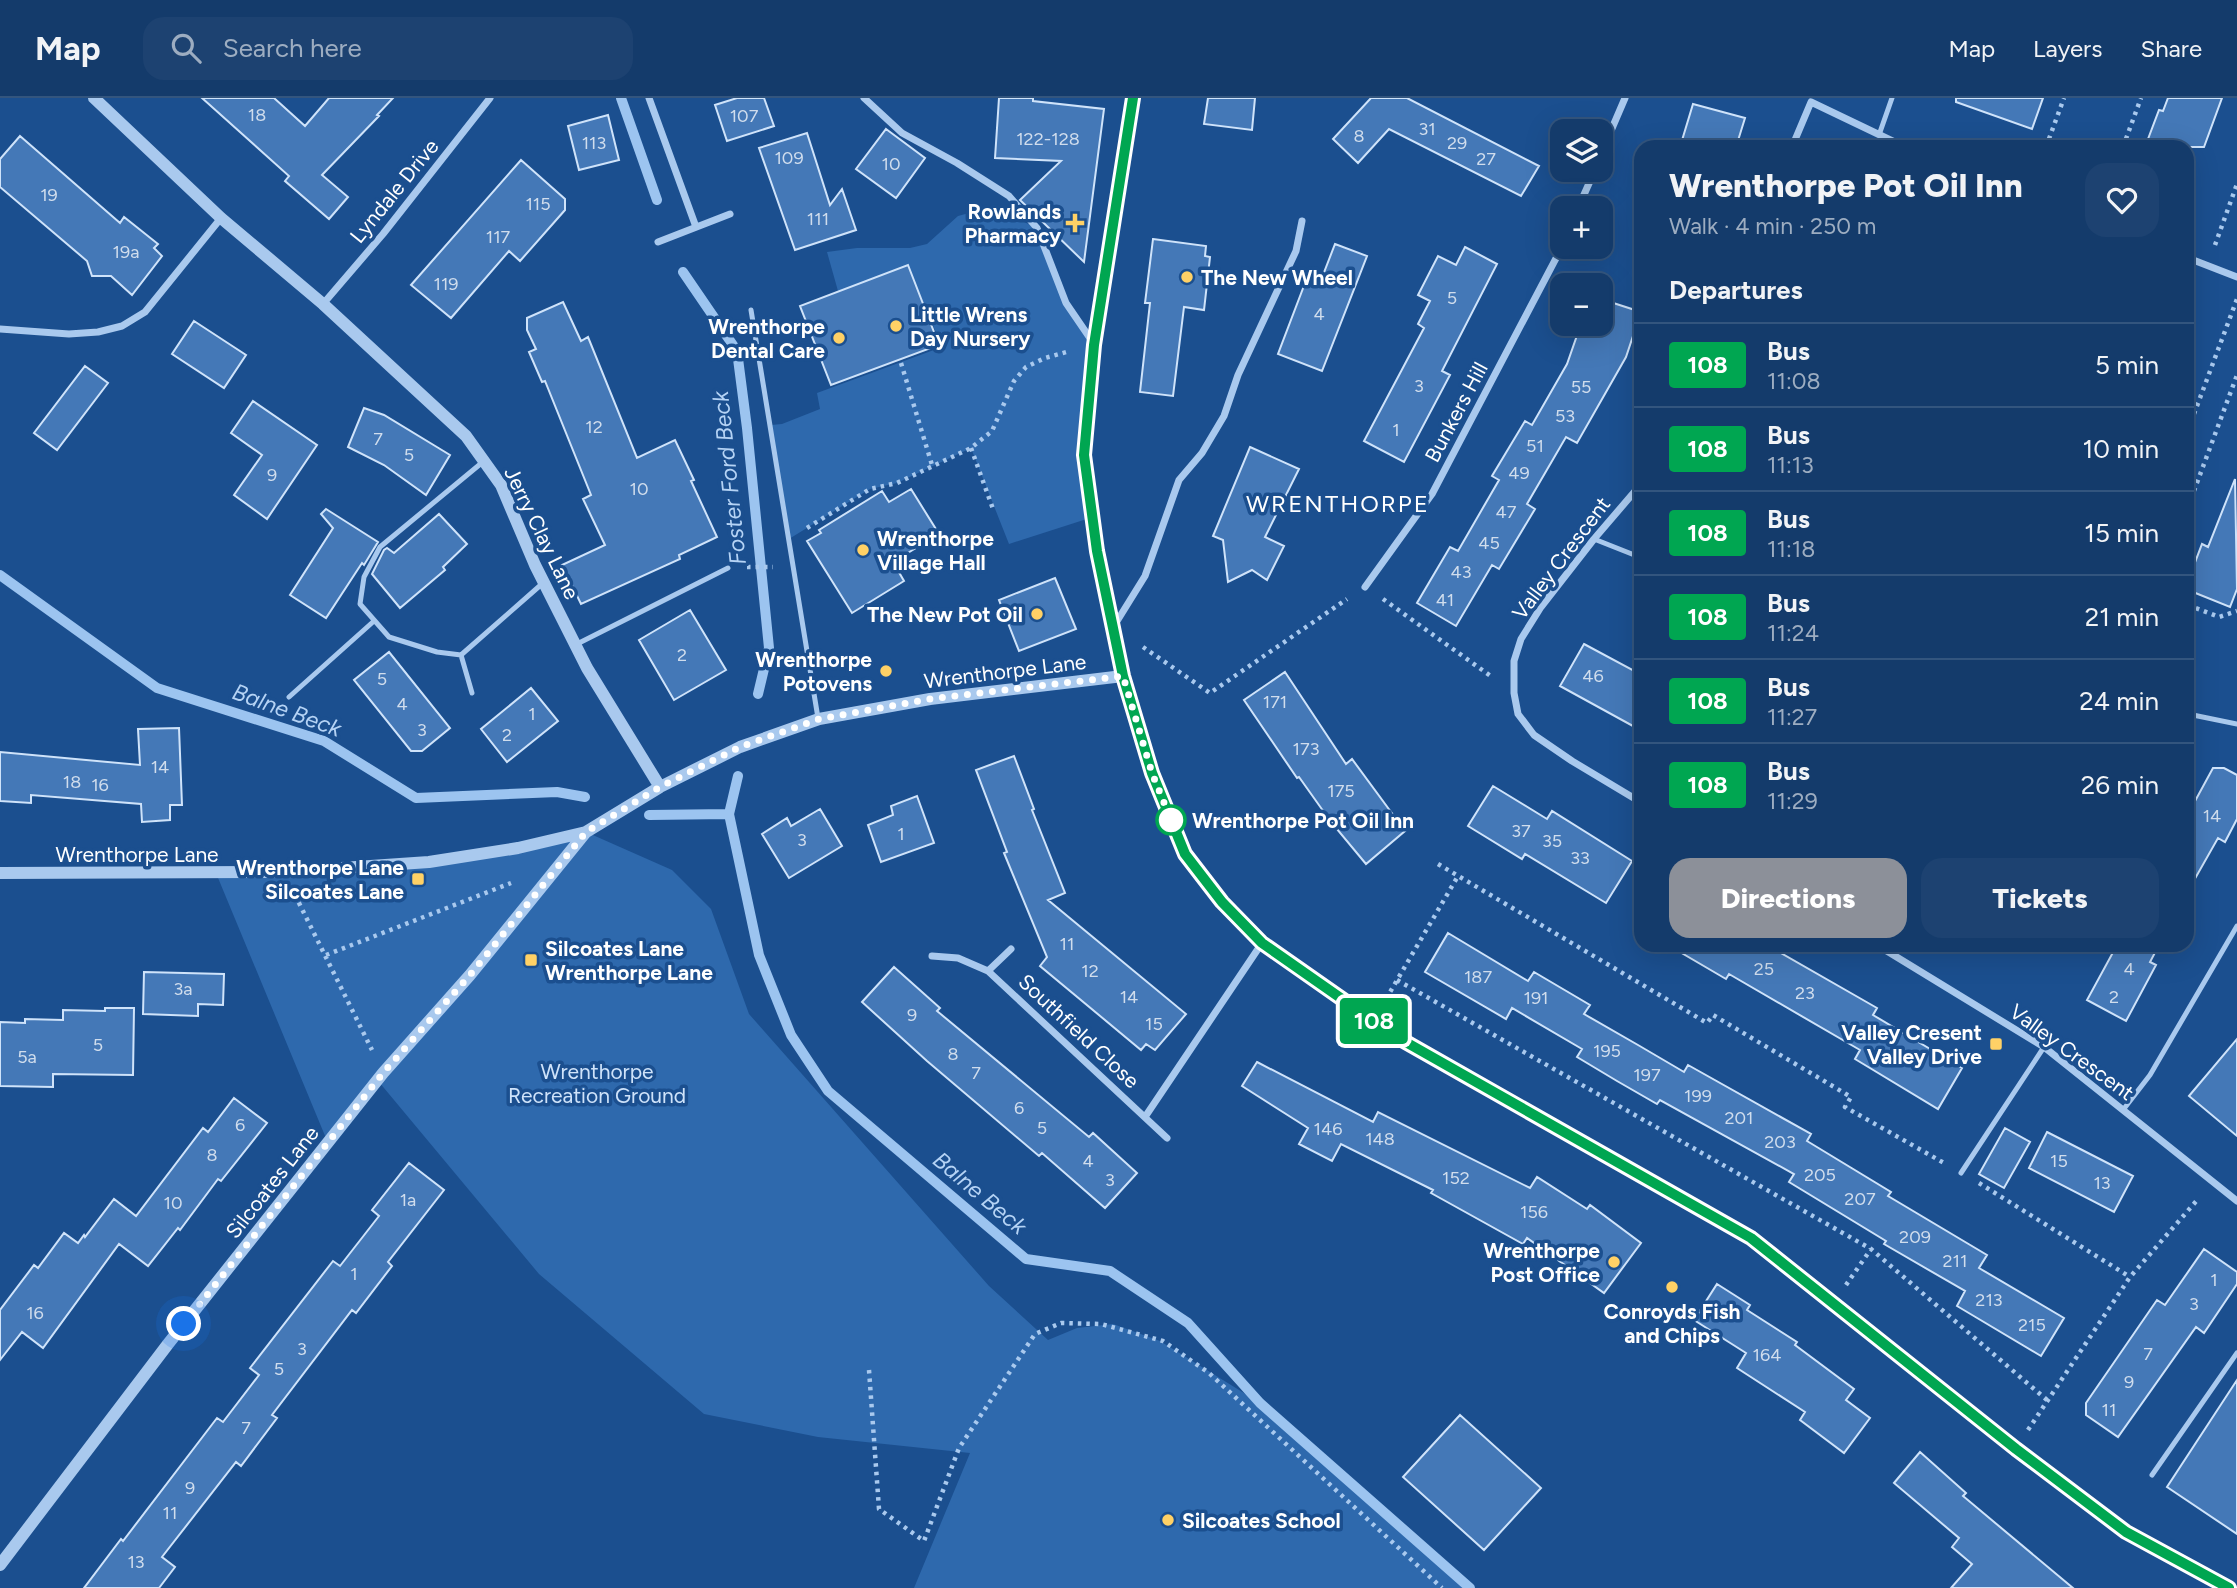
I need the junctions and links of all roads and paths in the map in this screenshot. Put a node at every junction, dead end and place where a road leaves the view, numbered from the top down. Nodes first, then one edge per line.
1 (94, 98) edge
2 (490, 98) edge
3 (649, 98) edge
4 (864, 98) edge
5 (1133, 98) edge
6 (1625, 98) edge
7 (1892, 98) edge
8 (2064, 98) edge
9 (2141, 98) edge
10 (1808, 100) edge
11 (1613, 126) edge
12 (1879, 135) junction
13 (1794, 140) edge
14 (1890, 140) edge
15 (2049, 140) edge
16 (2126, 140) edge
17 (2237, 184) edge
18 (730, 214) dead end
19 (221, 218) junction
20 (1302, 221) dead end
21 (696, 227) junction
22 (658, 242) dead end
23 (1556, 259) edge
24 (2194, 260) edge
25 (2207, 265) junction
26 (2237, 277) edge
27 (2237, 299) edge
28 (323, 304) junction
29 (751, 310) dead end
30 (0, 329) edge
31 (1094, 345) junction
32 (901, 363) dead end
33 (2237, 375) edge
34 (2194, 414) edge
35 (971, 448) junction
36 (484, 461) junction
37 (932, 465) junction
38 (2194, 491) edge
39 (1634, 492) edge
40 (993, 509) dead end
41 (789, 539) junction
42 (1594, 539) junction
43 (1634, 555) edge
44 (747, 567) dead end
45 (774, 567) dead end
46 (728, 568) dead end
47 (544, 582) junction
48 (1365, 587) junction
49 (2194, 607) edge
50 (2237, 611) edge
51 (374, 621) junction
52 (1113, 627) junction
53 (575, 645) junction
54 (461, 655) junction
55 (1123, 676) junction
56 (472, 693) dead end
57 (1514, 693) junction
58 (289, 697) dead end
59 (2194, 715) edge
60 (819, 719) junction
61 (2237, 724) edge
62 (660, 787) junction
63 (1634, 798) edge
64 (586, 832) junction
65 (1438, 864) dead end
66 (283, 872) junction
67 (0, 873) edge
68 (1458, 876) junction
69 (513, 882) dead end
70 (2237, 926) edge
71 (1262, 943) junction
72 (1012, 949) dead end
73 (1888, 952) edge
74 (326, 955) junction
75 (932, 956) dead end
76 (988, 971) junction
77 (1397, 980) junction
78 (1373, 1020) junction
79 (2044, 1047) junction
80 (383, 1073) junction
81 (2123, 1110) junction
82 (1145, 1117) junction
83 (1167, 1138) dead end
84 (1961, 1172) junction
85 (2213, 1182) junction
86 (2237, 1201) edge
87 (1871, 1249) junction
88 (2130, 1277) junction
89 (1833, 1303) junction
90 (2237, 1353) edge
91 (869, 1370) dead end
92 (2047, 1400) junction
93 (2016, 1449) junction
94 (2152, 1475) dead end
95 (0, 1565) edge
96 (1442, 1588) edge
97 (2229, 1588) edge

1 - 19 street, Jerry Clay Lane
2 - 28 street, Lyndale Drive
3 - 21 street
4 - 31 street
5 - 31 street
6 - 11 street
7 - 12 lane
8 - 15 path
9 - 16 path
10 - 12 street
10 - 13 street
12 - 14 street
17 - 25 path
18 - 21 street
19 - 28 street, Jerry Clay Lane
19 - 30 street
20 - 52 street
21 - 22 street
23 - 48 street, Bunkers Hill
24 - 25 street
25 - 26 street
27 - 34 path
28 - 36 street, Jerry Clay Lane
29 - 41 lane
31 - 35 path
31 - 52 street
32 - 37 path
33 - 38 path
35 - 37 path
35 - 40 path
36 - 47 street, Jerry Clay Lane
36 - 51 lane
37 - 41 path
39 - 42 street, Valley Crescent
41 - 60 lane
42 - 43 lane
42 - 57 street, Valley Crescent
44 - 45 path
46 - 53 lane
47 - 53 street, Jerry Clay Lane
47 - 54 lane
48 - 52 path
48 - 57 path
49 - 50 path
51 - 54 lane
51 - 58 lane
52 - 55 street
53 - 62 street, Jerry Clay Lane
54 - 56 lane
55 - 60 street, Wrenthorpe Lane
55 - 71 street
57 - 63 street, Valley Crescent
59 - 61 lane
60 - 62 street, Wrenthorpe Lane
62 - 64 street, Wrenthorpe Lane
64 - 66 street, Wrenthorpe Lane
64 - 80 street, Silcoates Lane
65 - 68 path
66 - 67 street, Wrenthorpe Lane
66 - 74 path
68 - 77 path
68 - 84 path
69 - 74 path
70 - 81 lane
71 - 78 street
71 - 82 street, Southfield Close
72 - 76 street, Southfield Close
73 - 79 street, Valley Crescent
74 - 80 path
75 - 76 street, Southfield Close
76 - 82 street, Southfield Close
77 - 78 path
77 - 87 path
78 - 89 street
79 - 81 street, Valley Crescent
79 - 84 lane
80 - 95 street, Silcoates Lane
81 - 85 street, Valley Crescent
82 - 83 street, Southfield Close
84 - 88 path
85 - 86 street, Valley Crescent
85 - 88 path
87 - 89 path
87 - 92 path
88 - 92 path
89 - 93 street
90 - 94 lane
91 - 96 path
92 - 93 path
93 - 97 street

